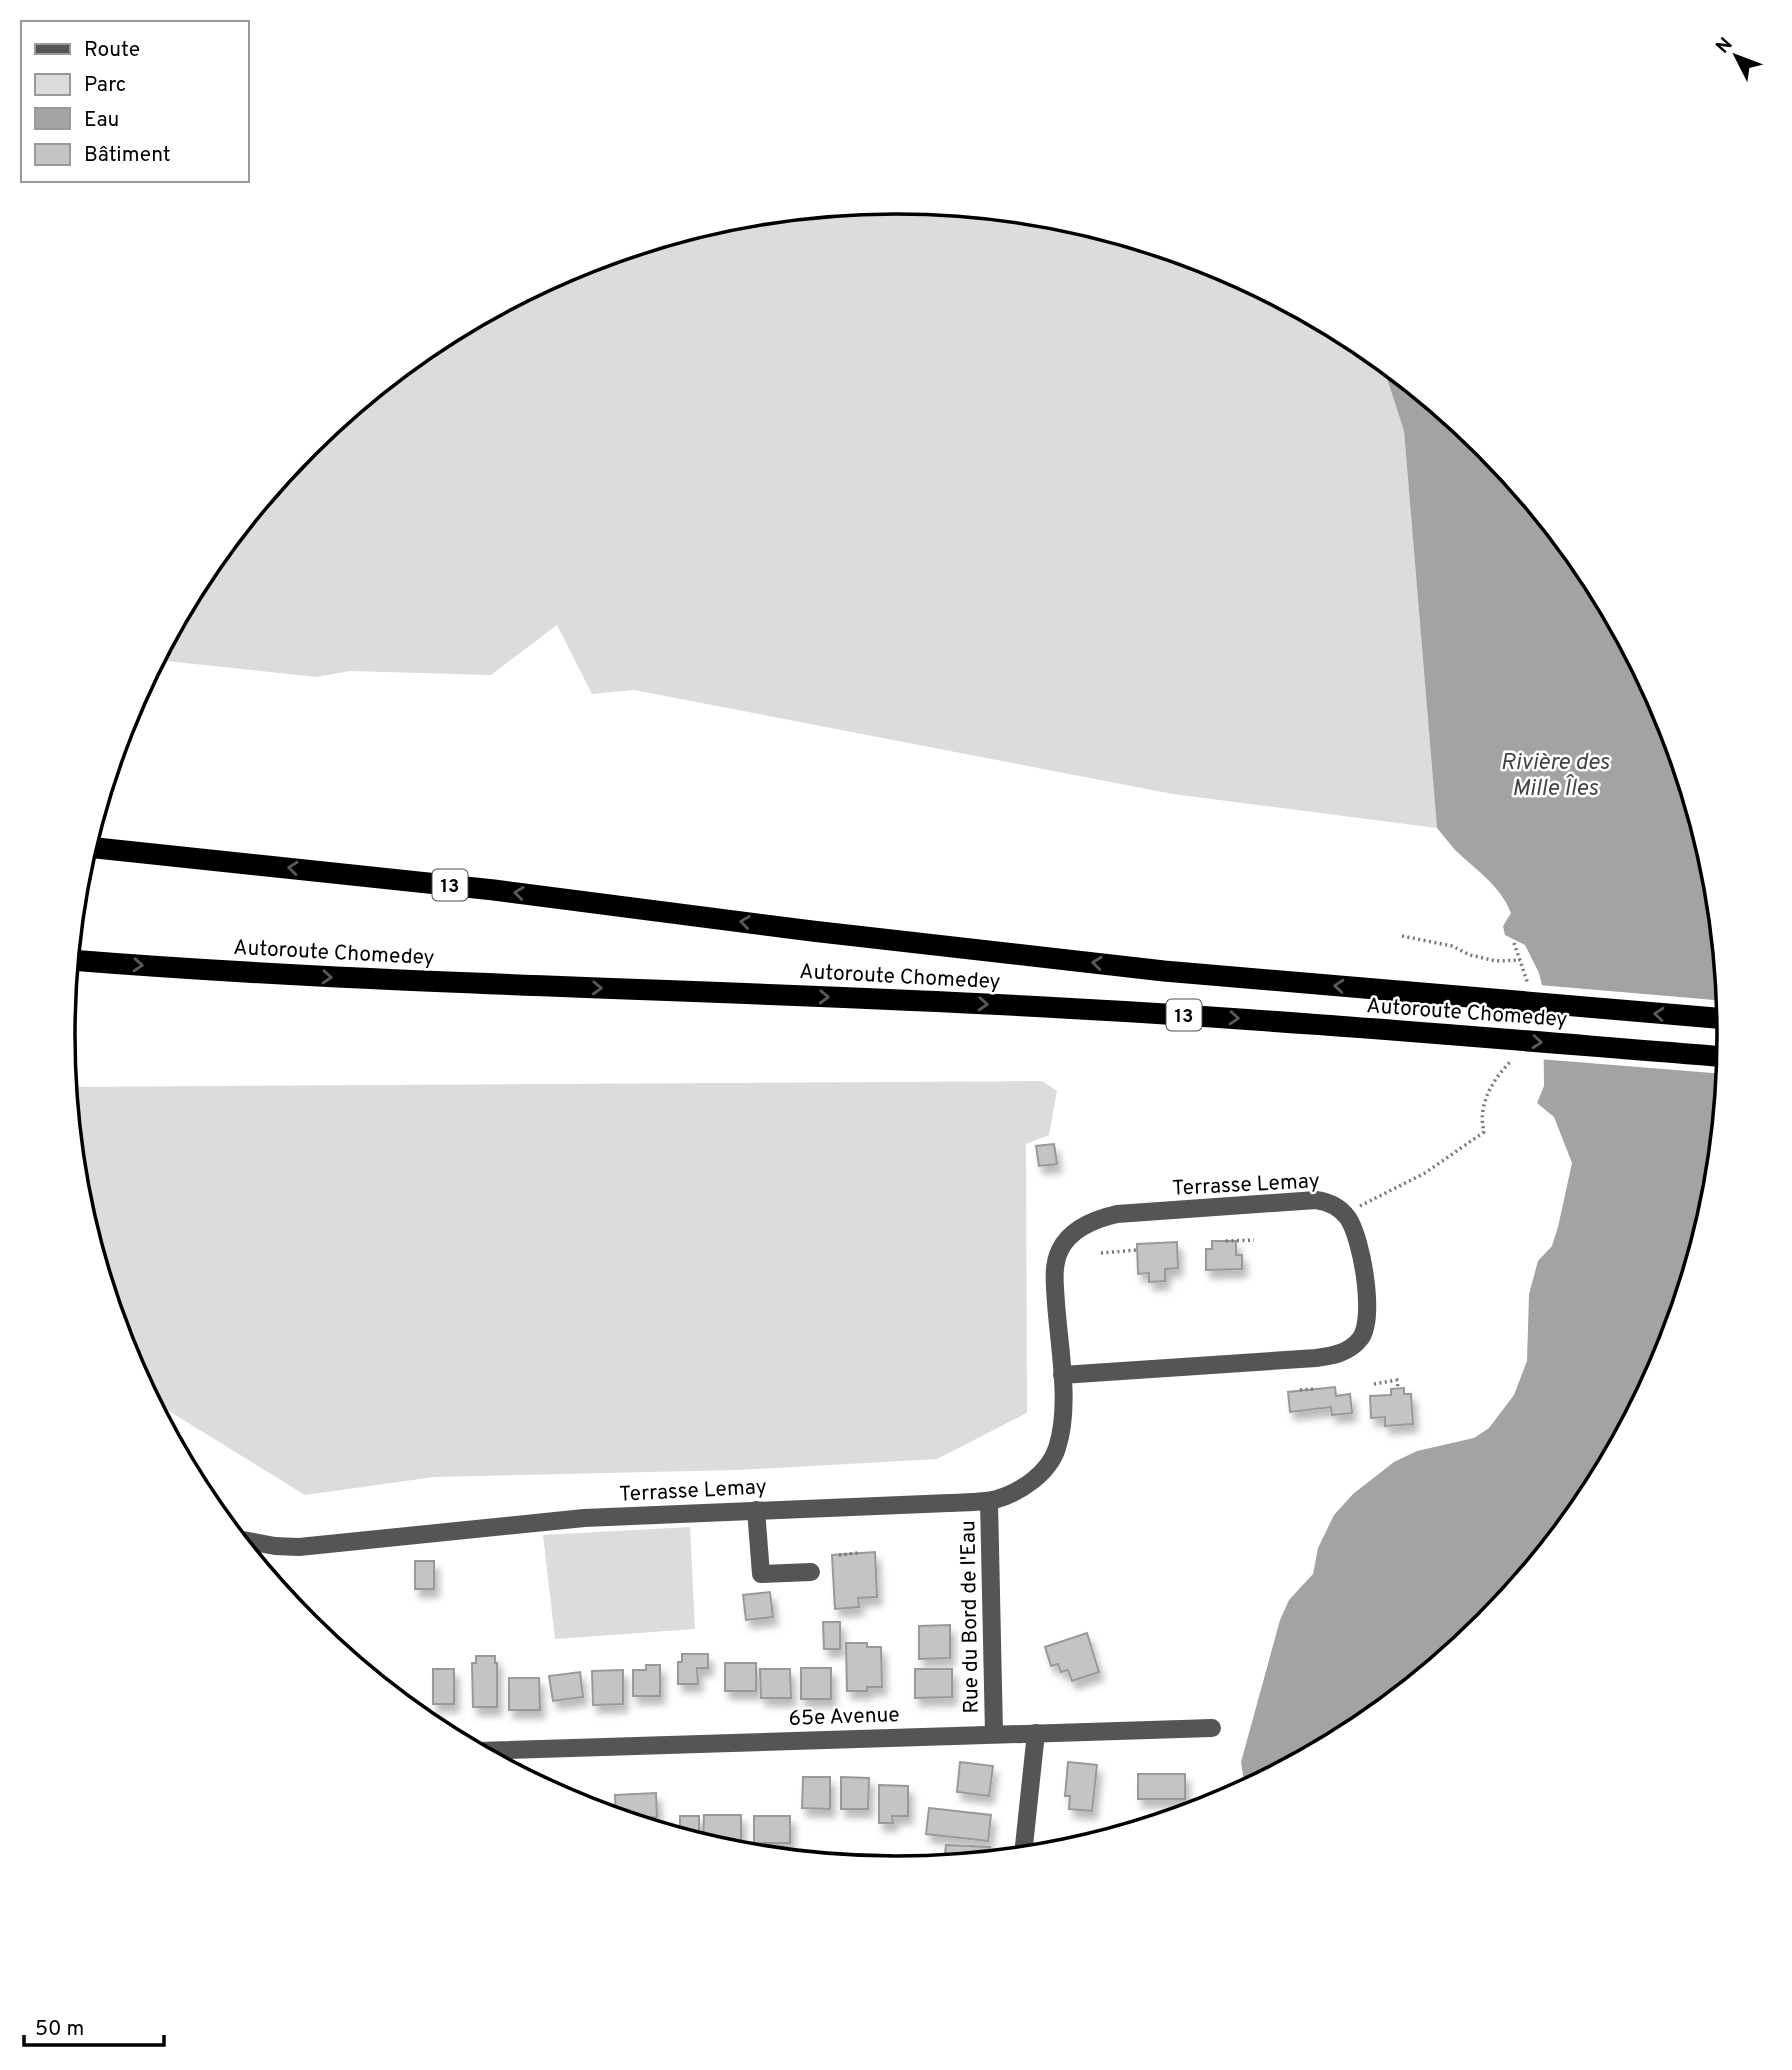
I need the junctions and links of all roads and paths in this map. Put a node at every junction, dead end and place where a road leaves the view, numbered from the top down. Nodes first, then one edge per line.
1 (97, 848) edge
2 (1402, 936) dead end
3 (1520, 960) dead end
4 (79, 961) edge
5 (1716, 1018) edge
6 (1716, 1056) edge
7 (1484, 1132) dead end
8 (1358, 1207) dead end
9 (1254, 1240) dead end
10 (1226, 1241) dead end
11 (1137, 1250) dead end
12 (1101, 1252) dead end
13 (1062, 1375) junction
14 (1374, 1384) dead end
15 (1398, 1388) dead end
16 (1314, 1389) dead end
17 (1300, 1391) dead end
18 (989, 1501) junction
19 (756, 1510) junction
20 (250, 1541) edge
21 (858, 1553) dead end
22 (839, 1555) dead end
23 (811, 1572) dead end
24 (761, 1574) junction
25 (760, 1593) dead end
26 (1212, 1728) dead end
27 (1036, 1732) junction
28 (994, 1733) junction
29 (494, 1750) edge
30 (1024, 1845) edge

5 -> 1 highway, Autoroute Chomedey / 13
2 - 3 path
4 -> 6 highway, Autoroute Chomedey / 13
7 - 8 path
9 - 10 path
11 - 12 path
13 - 13 street, Terrasse Lemay
13 - 18 street, Terrasse Lemay
14 - 15 path
16 - 17 path
18 - 19 street, Terrasse Lemay
18 - 28 street, Rue du Bord de l'Eau
19 - 20 street, Terrasse Lemay
19 - 24 street
21 - 22 path
23 - 24 street
24 - 25 street
26 - 27 street, 65e Avenue
27 - 28 street, 65e Avenue
27 - 30 street
28 - 29 street, 65e Avenue

